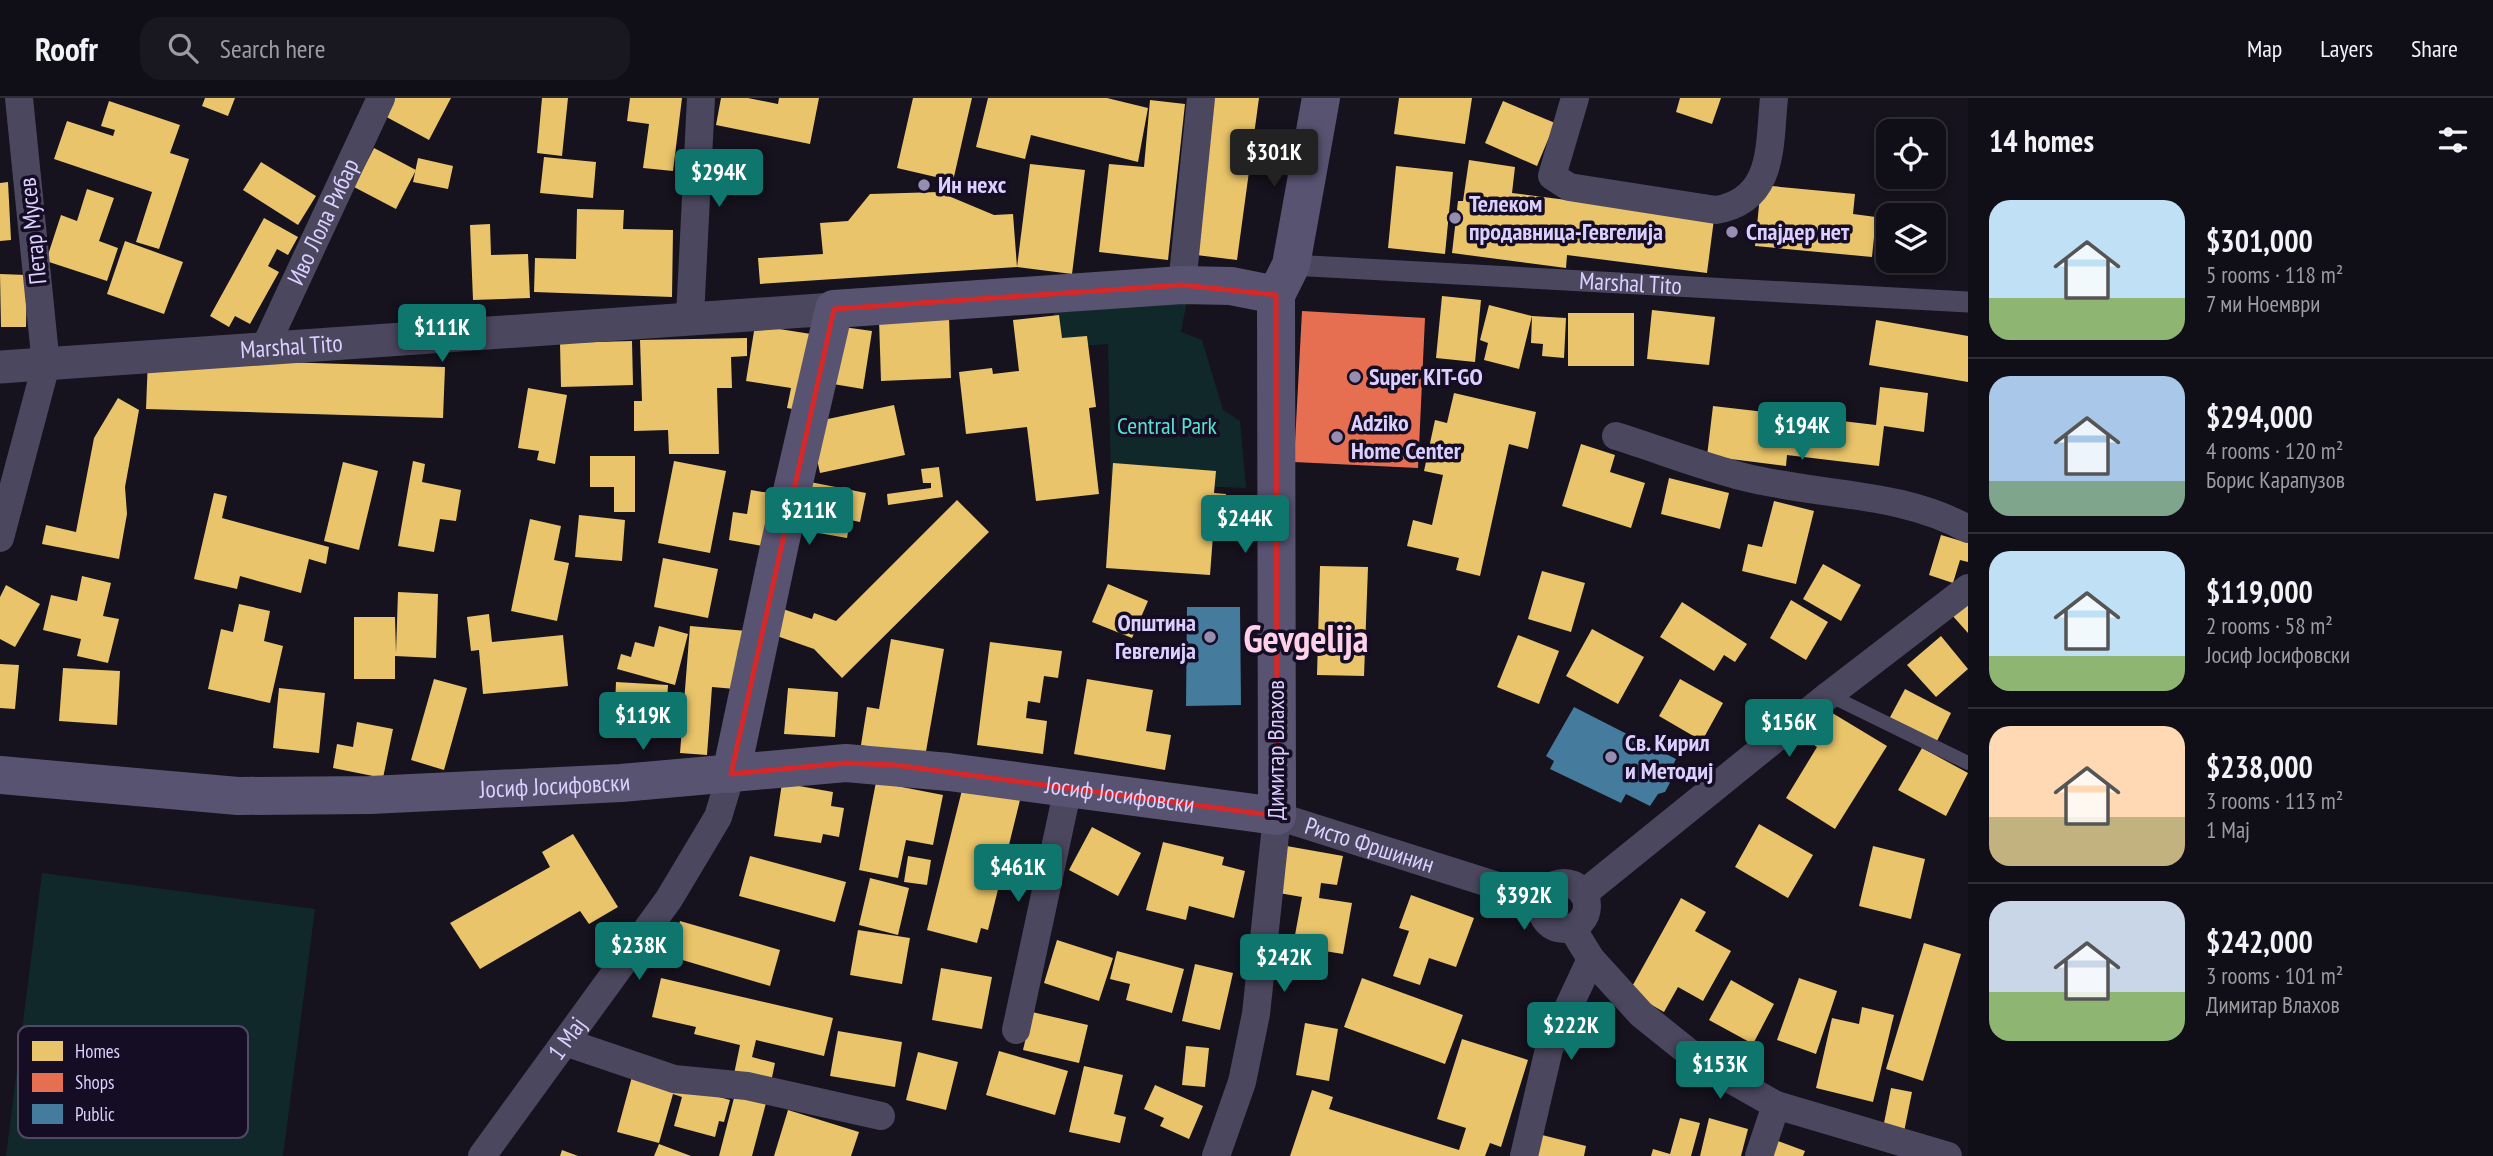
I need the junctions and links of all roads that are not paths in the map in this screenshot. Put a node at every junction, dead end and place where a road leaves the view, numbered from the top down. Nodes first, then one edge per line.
1 (19, 98) edge
2 (381, 98) edge
3 (701, 98) edge
4 (1201, 98) edge
5 (1321, 98) edge
6 (1575, 98) edge
7 (1774, 98) edge
8 (1283, 280) junction
9 (1182, 285) junction
10 (1968, 302) edge
11 (834, 309) junction
12 (690, 317) junction
13 (265, 346) junction
14 (46, 365) junction
15 (0, 367) edge
16 (1616, 436) dead end
17 (1968, 529) edge
18 (0, 538) edge
19 (1968, 588) edge
20 (1829, 695) junction
21 (1968, 763) edge
22 (731, 774) junction
23 (0, 775) edge
24 (1068, 788) junction
25 (1277, 816) junction
26 (1583, 894) junction
27 (1542, 900) junction
28 (1572, 928) junction
29 (1591, 959) junction
30 (1016, 1030) dead end
31 (565, 1042) junction
32 (1776, 1105) junction
33 (881, 1116) dead end
34 (482, 1156) edge
35 (1216, 1156) edge
36 (1524, 1156) edge
37 (1759, 1156) edge
38 (1948, 1156) edge

1 - 14 street, Петар Мусев
2 - 13 street, Иво Лола Рибар
3 - 12 street
4 - 9 street
5 - 8 main road, Димитар Влахов
6 - 7 street
8 - 9 main road
8 - 10 street, Marshal Tito
8 - 25 main road, Димитар Влахов
9 - 11 main road
11 - 12 street, Marshal Tito
11 - 22 main road
12 - 13 street, Marshal Tito
13 - 14 street, Marshal Tito
14 - 15 street, Marshal Tito
14 - 18 street
16 - 17 street
19 - 20 street
20 - 21 lane
20 - 26 street
22 - 23 main road, Јосиф Јосифовски
22 - 24 main road, Јосиф Јосифовски
22 - 31 street, 1 Мај
24 - 25 main road, Јосиф Јосифовски
24 - 30 street
25 - 27 street, Ристо Фршинин
25 - 35 street, Димитар Влахов
26 - 27 street
26 - 28 street
27 - 28 street
28 - 29 street
29 - 32 street
29 - 36 street
31 - 33 street
31 - 34 street, 1 Мај
32 - 37 street
32 - 38 street

